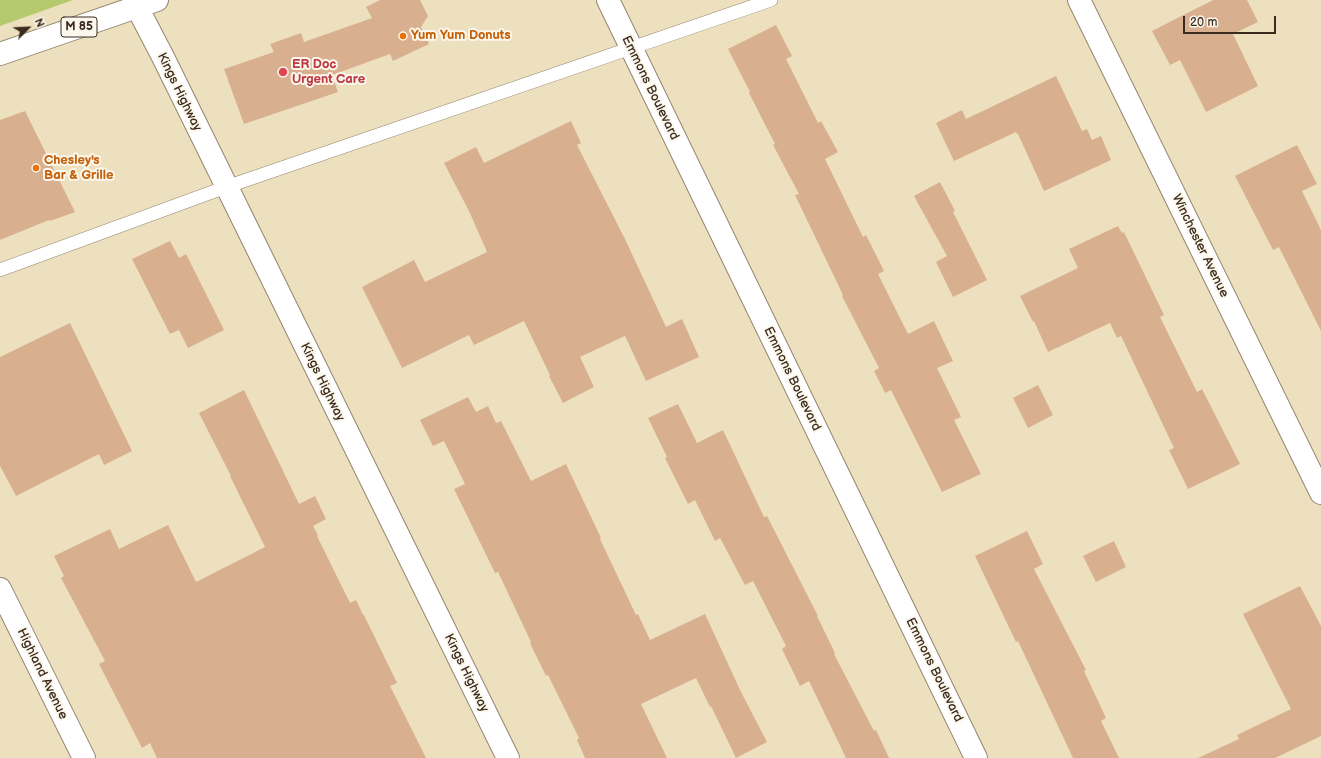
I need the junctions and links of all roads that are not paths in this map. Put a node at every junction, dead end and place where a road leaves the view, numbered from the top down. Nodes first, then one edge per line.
1 (157, 0) edge
2 (608, 0) edge
3 (771, 0) edge
4 (1079, 0) edge
5 (137, 7) junction
6 (631, 48) junction
7 (0, 54) edge
8 (226, 187) junction
9 (0, 270) edge
10 (1321, 493) edge
11 (0, 589) edge
12 (84, 758) edge
13 (508, 758) edge
14 (976, 758) edge

1 - 5 street, M 85
2 - 6 street, Emmons Boulevard
3 - 6 lane
4 - 10 street, Winchester Avenue
5 - 7 street, M 85
5 - 8 street, Kings Highway
6 - 8 lane
6 - 14 street, Emmons Boulevard
8 - 9 lane
8 - 13 street, Kings Highway
11 - 12 street, Highland Avenue

